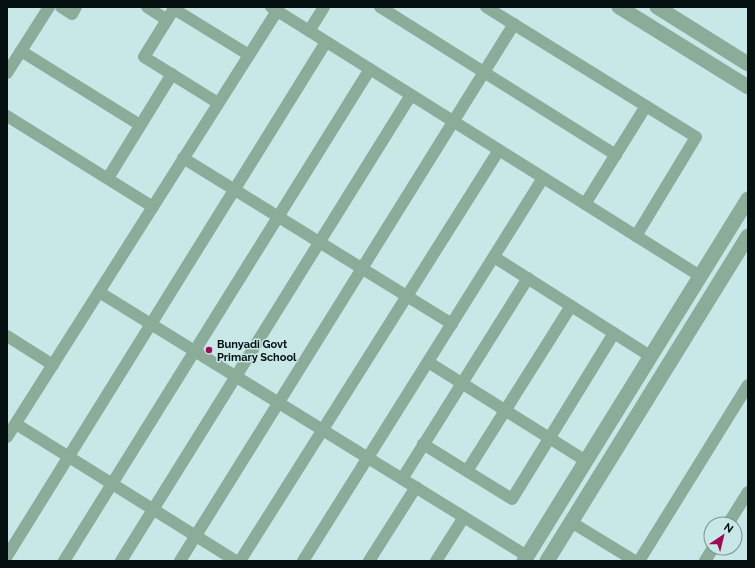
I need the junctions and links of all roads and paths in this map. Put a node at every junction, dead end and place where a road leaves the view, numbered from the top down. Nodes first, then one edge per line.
1 (49, 7) edge
2 (61, 7) edge
3 (76, 7) edge
4 (146, 7) edge
5 (324, 7) edge
6 (380, 7) edge
7 (486, 7) edge
8 (619, 7) edge
9 (657, 7) edge
10 (175, 8) edge
11 (274, 9) edge
12 (167, 20) junction
13 (514, 24) junction
14 (309, 31) junction
15 (326, 42) junction
16 (21, 51) junction
17 (249, 55) junction
18 (748, 64) edge
19 (370, 69) junction
20 (484, 72) junction
21 (7, 73) edge
22 (172, 74) junction
23 (748, 87) edge
24 (411, 95) junction
25 (218, 103) junction
26 (646, 106) junction
27 (7, 116) edge
28 (454, 122) junction
29 (140, 125) junction
30 (499, 150) junction
31 (616, 155) junction
32 (183, 158) junction
33 (108, 178) junction
34 (543, 178) junction
35 (234, 190) junction
36 (748, 199) edge
37 (585, 204) junction
38 (153, 207) junction
39 (278, 217) junction
40 (636, 236) junction
41 (748, 236) edge
42 (319, 242) junction
43 (494, 257) junction
44 (362, 269) junction
45 (700, 276) junction
46 (528, 278) junction
47 (99, 292) junction
48 (406, 296) junction
49 (571, 306) junction
50 (151, 324) junction
51 (452, 324) junction
52 (614, 333) junction
53 (8, 339) edge
54 (195, 351) junction
55 (650, 356) junction
56 (428, 362) junction
57 (53, 365) junction
58 (236, 376) junction
59 (462, 383) junction
60 (748, 385) edge
61 (279, 403) junction
62 (505, 410) junction
63 (16, 424) junction
64 (322, 430) junction
65 (7, 437) edge
66 (549, 438) junction
67 (423, 444) junction
68 (69, 457) junction
69 (368, 458) junction
70 (586, 461) junction
71 (467, 471) junction
72 (402, 479) junction
73 (112, 484) junction
74 (416, 487) junction
75 (748, 492) edge
76 (153, 510) junction
77 (733, 516) edge
78 (464, 517) junction
79 (571, 522) junction
80 (196, 536) junction
81 (7, 556) edge
82 (525, 558) edge
83 (64, 561) edge
84 (121, 561) edge
85 (180, 561) edge
86 (236, 561) edge
87 (240, 561) edge
88 (303, 561) edge
89 (369, 561) edge
90 (436, 561) edge
91 (547, 561) edge
92 (635, 561) edge
93 (639, 561) edge

1 - 16 street
2 - 3 street
4 - 12 street
5 - 14 street
6 - 20 street
7 - 13 street
8 - 23 street
9 - 18 street
10 - 12 street
10 - 17 street
11 - 14 street
11 - 17 street
12 - 22 street
13 - 20 street
13 - 26 street
14 - 15 street
15 - 19 street
15 - 35 street
16 - 21 street
16 - 29 street
17 - 25 street
19 - 24 street
19 - 39 street
20 - 28 street
20 - 31 street
22 - 25 street
22 - 29 street
24 - 28 street
24 - 42 street
25 - 32 street
26 - 31 street
26 - 40 street
27 - 33 street
28 - 30 street
28 - 44 street
29 - 33 street
30 - 34 street
30 - 48 street
31 - 37 street
32 - 35 street
32 - 38 street
33 - 38 street
34 - 37 street
34 - 43 street
35 - 39 street
35 - 50 street
36 - 45 street
37 - 40 street
38 - 47 street
39 - 42 street
39 - 54 street
40 - 45 street
41 - 79 street
42 - 44 street
42 - 58 street
43 - 46 street
43 - 51 street
44 - 48 street
44 - 61 street
45 - 55 street
46 - 49 street
46 - 59 street
47 - 50 street
47 - 57 street
48 - 51 street
48 - 64 street
49 - 52 street
49 - 62 street
50 - 54 street
50 - 68 street
51 - 56 street
52 - 55 street
52 - 66 street
53 - 57 street
54 - 58 street
54 - 73 street
55 - 70 street
56 - 59 street
56 - 69 street
57 - 63 street
58 - 61 street
58 - 76 street
59 - 62 street
59 - 67 street
60 - 93 street
61 - 64 street
61 - 80 street
62 - 66 street
62 - 71 street
63 - 65 street
63 - 68 street
64 - 69 street
64 - 87 street
66 - 70 street
66 - 71 street
67 - 71 street
67 - 72 street
68 - 73 street
68 - 81 street
69 - 72 street
69 - 88 street
70 - 82 street
72 - 74 street
73 - 76 street
73 - 83 street
74 - 78 street
74 - 89 street
75 - 77 street
76 - 80 street
76 - 84 street
78 - 82 street
78 - 90 street
79 - 91 street
79 - 92 street
80 - 85 street
80 - 86 street

